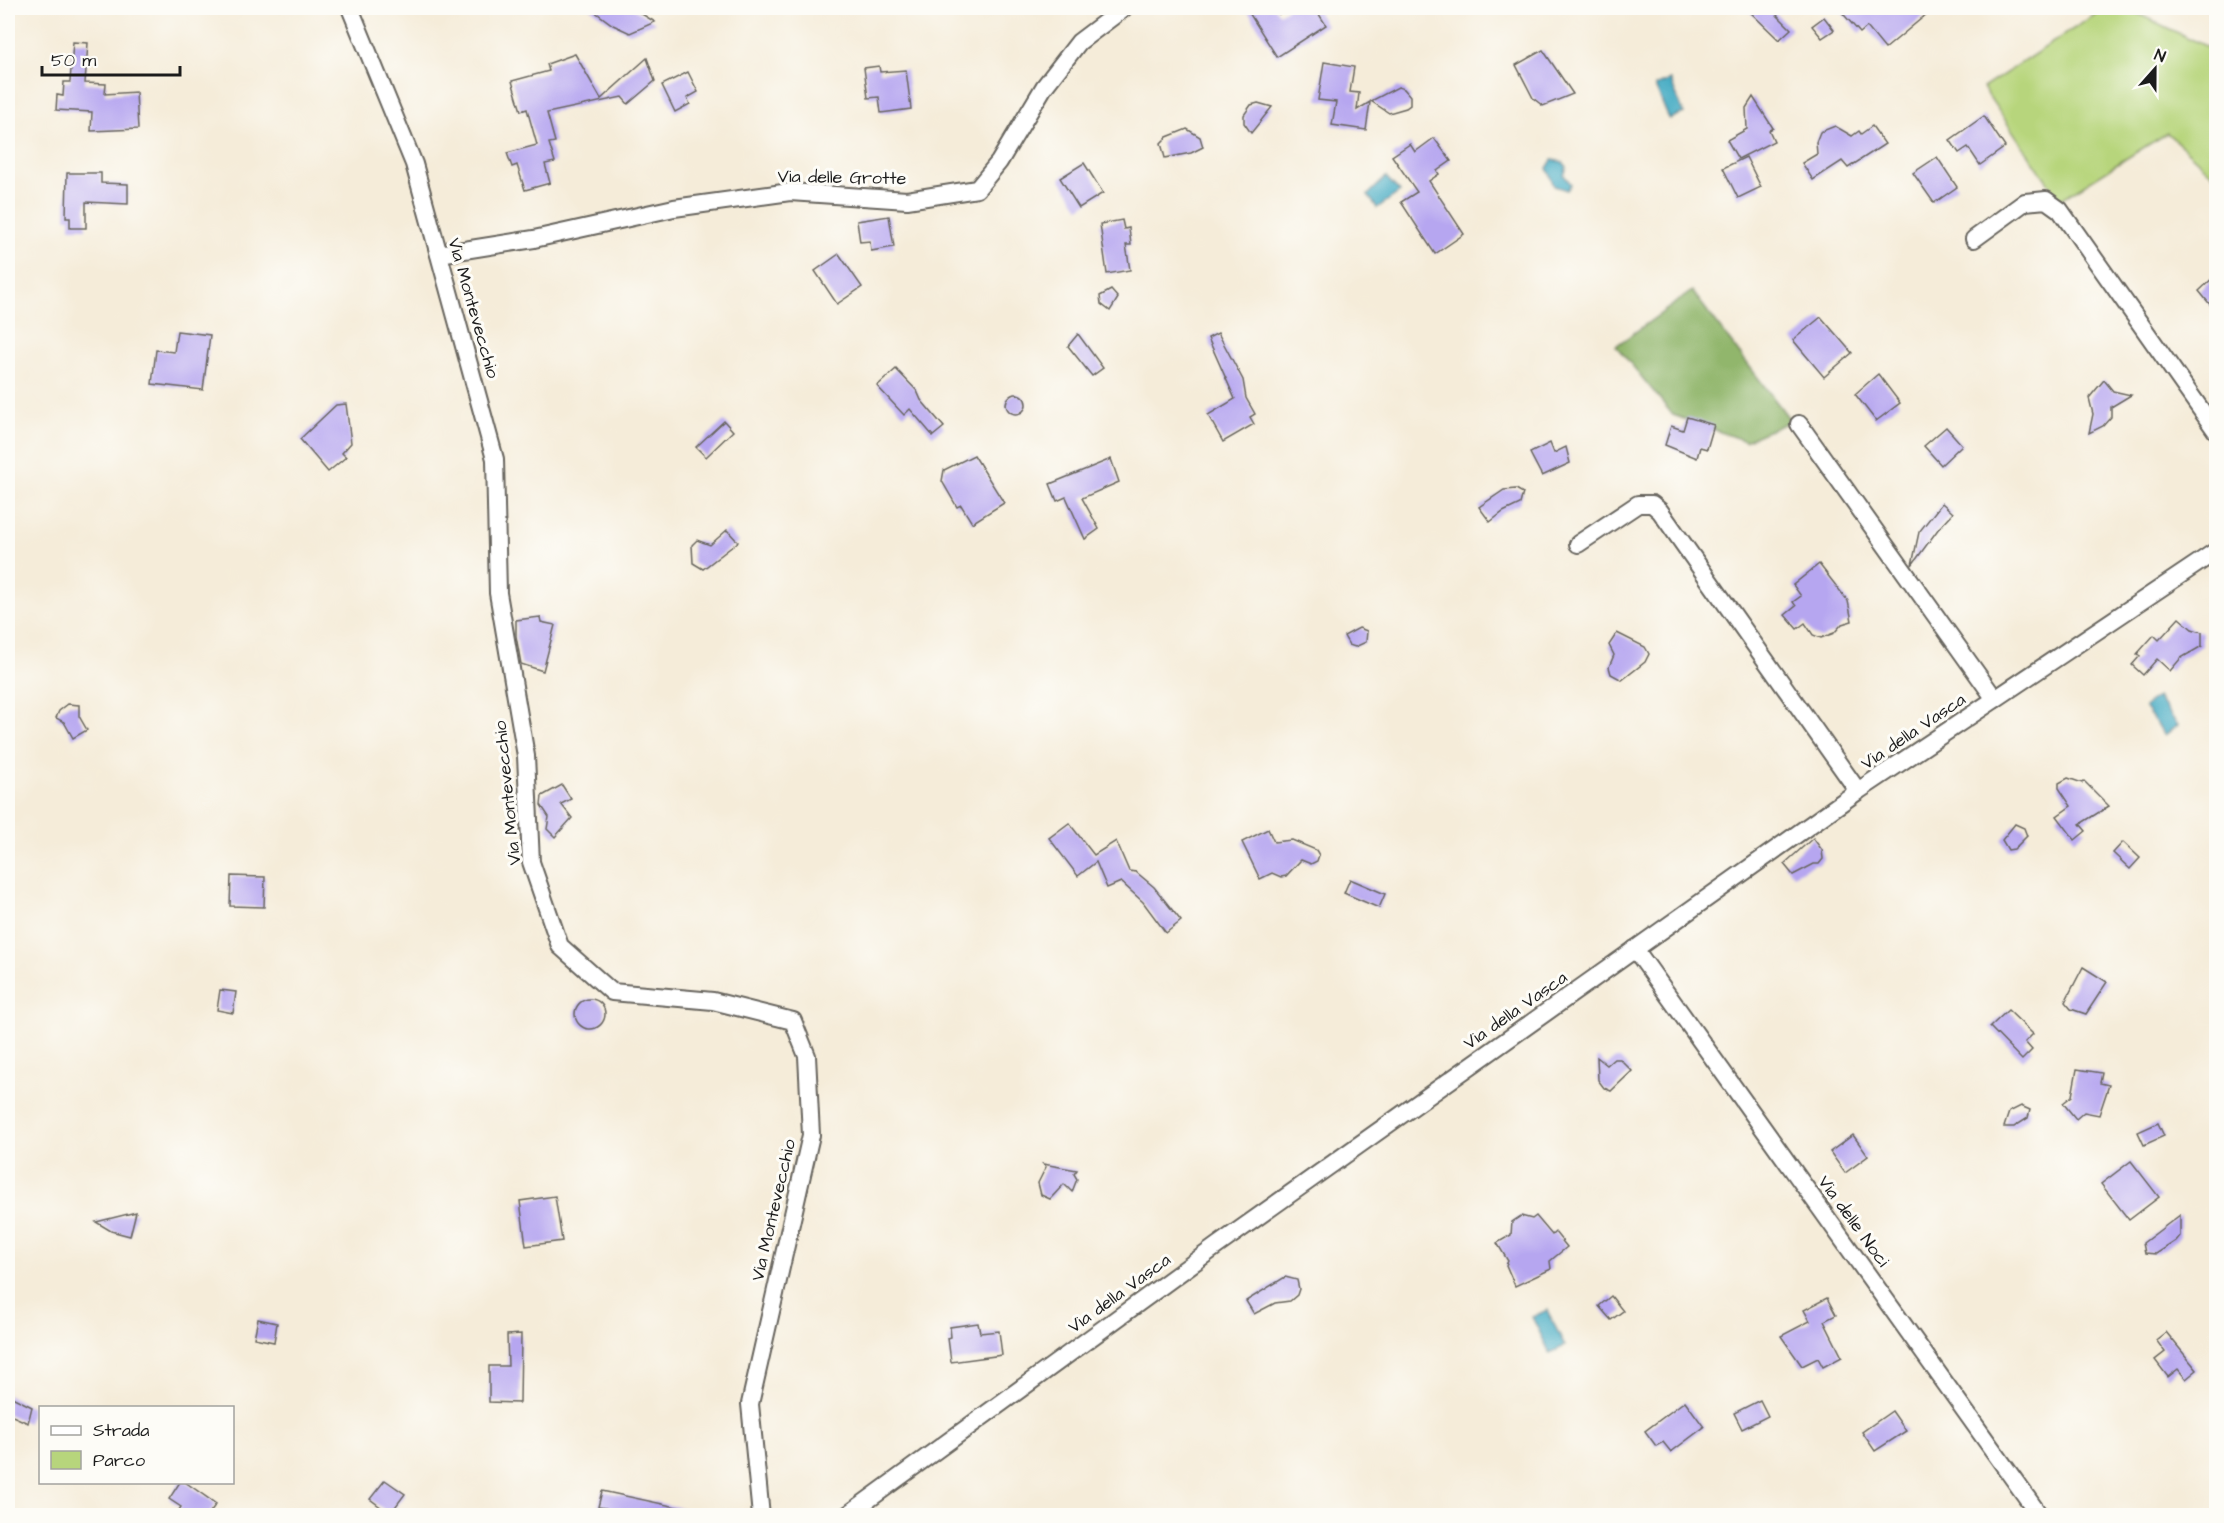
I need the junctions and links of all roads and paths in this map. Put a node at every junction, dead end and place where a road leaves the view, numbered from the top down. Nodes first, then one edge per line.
1 (350, 8) edge
2 (1124, 8) edge
3 (1974, 239) dead end
4 (439, 254) junction
5 (1799, 424) dead end
6 (2217, 431) edge
7 (1578, 544) dead end
8 (2217, 551) edge
9 (1995, 699) junction
10 (1858, 791) junction
11 (1635, 950) junction
12 (761, 1515) edge
13 (846, 1515) edge
14 (2040, 1515) edge

1 - 4 street, Via Montevecchio
2 - 4 street, Via delle Grotte
3 - 6 street
4 - 12 street, Via Montevecchio
5 - 9 street
7 - 10 street
8 - 9 street, Via della Vasca
9 - 10 street, Via della Vasca
10 - 11 street, Via della Vasca
11 - 13 street, Via della Vasca
11 - 14 street, Via delle Noci

